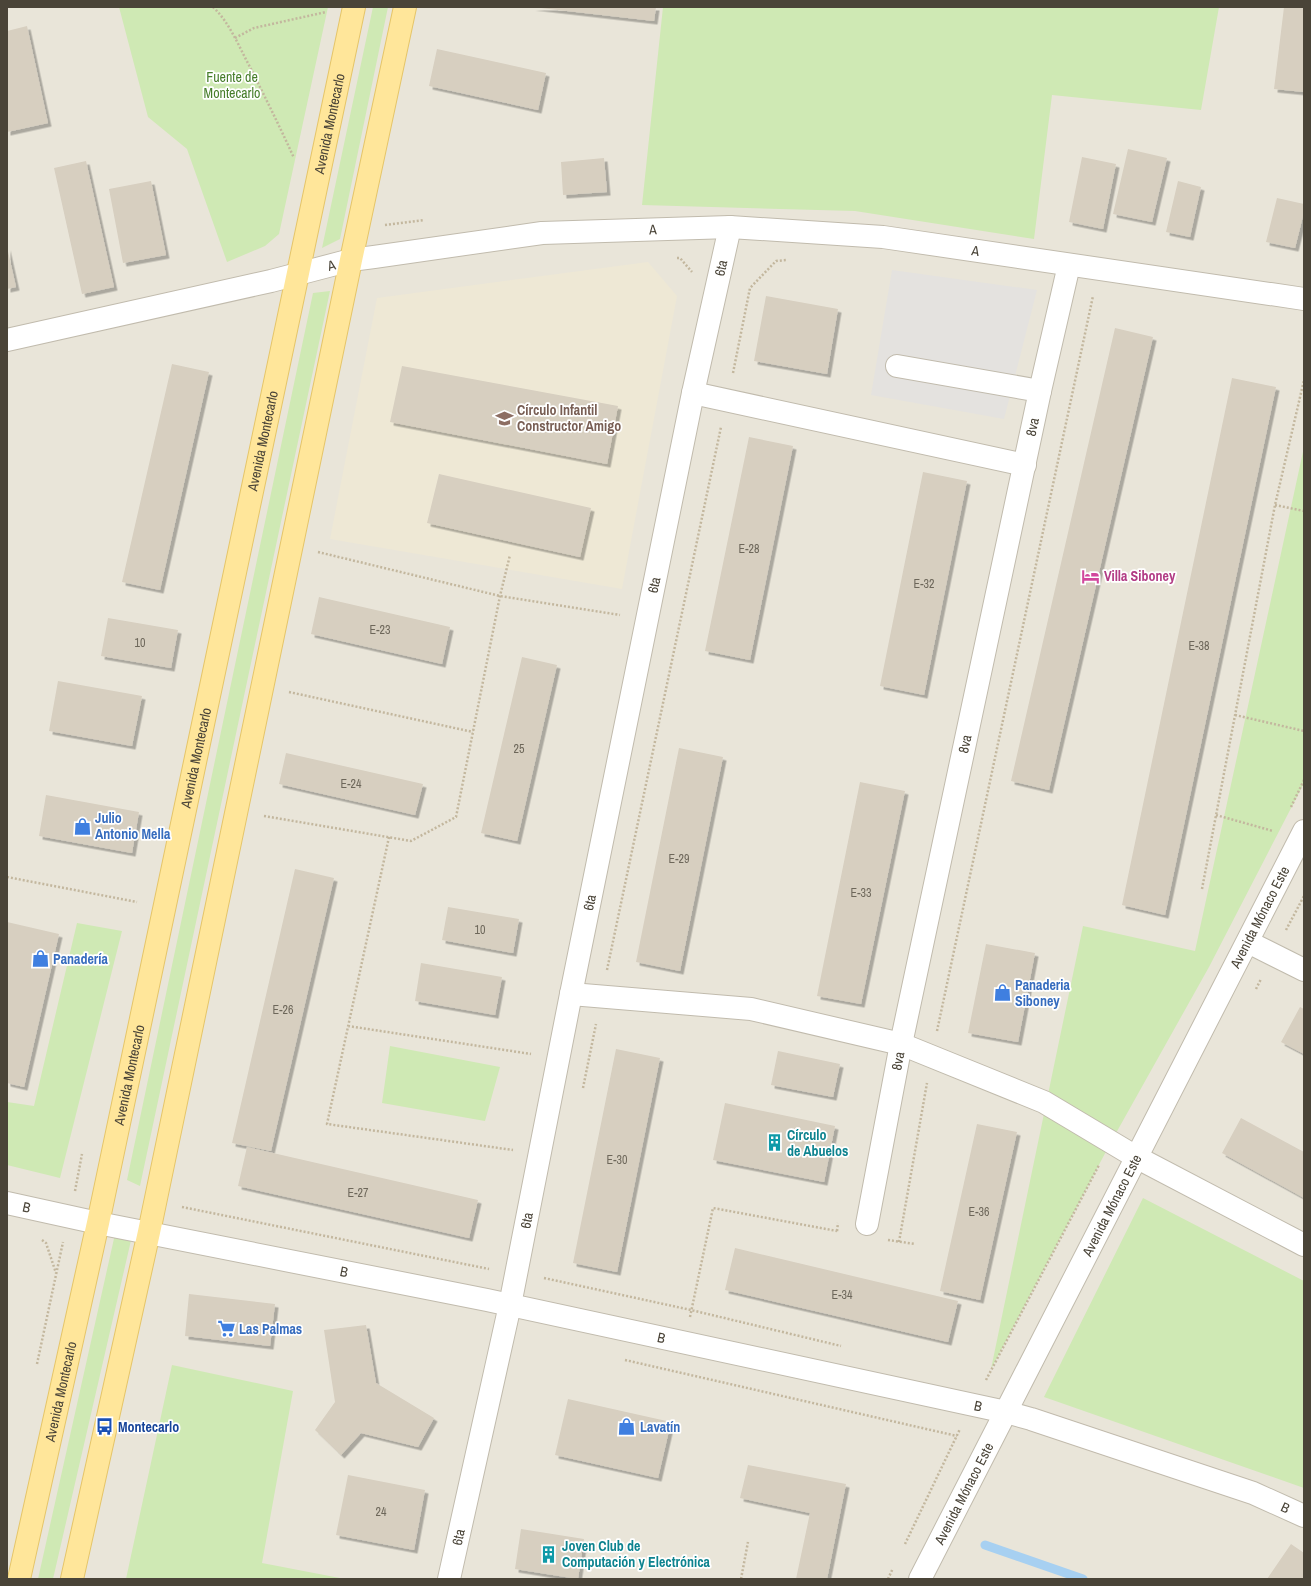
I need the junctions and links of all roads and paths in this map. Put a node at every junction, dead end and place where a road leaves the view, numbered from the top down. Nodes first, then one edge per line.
1 (213, 7) edge
2 (354, 7) edge
3 (405, 7) edge
4 (327, 12) dead end
5 (235, 38) junction
6 (295, 161) dead end
7 (730, 227) junction
8 (672, 257) dead end
9 (791, 259) dead end
10 (351, 260) junction
11 (1069, 265) junction
12 (297, 273) junction
13 (691, 279) dead end
14 (1064, 286) junction
15 (1304, 298) edge
16 (7, 340) edge
17 (897, 366) dead end
18 (1304, 380) edge
19 (1040, 391) junction
20 (693, 392) junction
21 (727, 401) junction
22 (1025, 465) junction
23 (1275, 506) junction
24 (1304, 512) edge
25 (315, 551) dead end
26 (510, 555) dead end
27 (500, 596) junction
28 (625, 616) dead end
29 (287, 692) dead end
30 (1235, 715) junction
31 (1304, 731) edge
32 (473, 732) junction
33 (1216, 815) junction
34 (264, 816) dead end
35 (1304, 831) edge
36 (1279, 833) dead end
37 (389, 837) junction
38 (7, 877) edge
39 (1202, 889) dead end
40 (137, 902) dead end
41 (1248, 942) junction
42 (1304, 970) edge
43 (571, 994) junction
44 (602, 997) junction
45 (348, 1026) junction
46 (901, 1044) junction
47 (533, 1054) dead end
48 (931, 1056) junction
49 (582, 1090) dead end
50 (515, 1143) dead end
51 (1136, 1157) junction
52 (7, 1203) edge
53 (182, 1207) dead end
54 (98, 1223) junction
55 (867, 1224) joint
56 (149, 1232) junction
57 (40, 1239) dead end
58 (898, 1242) dead end
59 (1304, 1245) edge
60 (494, 1270) dead end
61 (56, 1273) dead end
62 (543, 1278) dead end
63 (510, 1305) junction
64 (691, 1310) junction
65 (684, 1342) junction
66 (846, 1348) dead end
67 (1006, 1412) junction
68 (1304, 1516) edge
69 (748, 1542) dead end
70 (19, 1579) edge
71 (72, 1579) edge
72 (449, 1579) edge
73 (741, 1579) edge
74 (920, 1579) edge

1 - 5 path
2 - 12 main road, Avenida Montecarlo
3 - 10 main road
4 - 5 path
5 - 6 path
7 - 10 street, A
7 - 11 street, A
7 - 20 street, 6ta
8 - 13 path
9 - 21 path
10 - 12 street, A
10 - 56 main road
11 - 14 street, 8va
11 - 15 street, A
12 - 16 street, A
12 - 54 main road, Avenida Montecarlo
14 - 19 street, 8va
14 - 48 path
17 - 19 street
18 - 23 path
19 - 22 street, 8va
20 - 21 street
20 - 43 street, 6ta
21 - 22 street
21 - 44 path
22 - 46 street, 8va
23 - 24 path
23 - 30 path
25 - 27 path
26 - 27 path
27 - 28 path
27 - 32 path
29 - 32 path
30 - 31 path
30 - 33 path
32 - 37 path
33 - 36 path
33 - 39 path
34 - 37 path
35 - 41 street, Avenida Mónaco Este
37 - 45 path
38 - 40 path
41 - 42 street
41 - 51 street, Avenida Mónaco Este
43 - 44 street
43 - 63 street, 6ta
44 - 46 street
44 - 49 path
45 - 47 path
45 - 50 path
46 - 48 street
46 - 55 street, 8va
48 - 51 street
48 - 58 path
51 - 59 street
51 - 67 street, Avenida Mónaco Este
52 - 54 street, B
53 - 60 path
54 - 56 street, B
54 - 70 main road, Avenida Montecarlo
55 - 64 path
56 - 63 street, B
56 - 71 main road
57 - 61 path
62 - 64 path
63 - 65 street, B
63 - 72 street, 6ta
64 - 65 path
64 - 66 path
65 - 67 street, B
67 - 68 street, B
67 - 74 street, Avenida Mónaco Este
69 - 73 path

